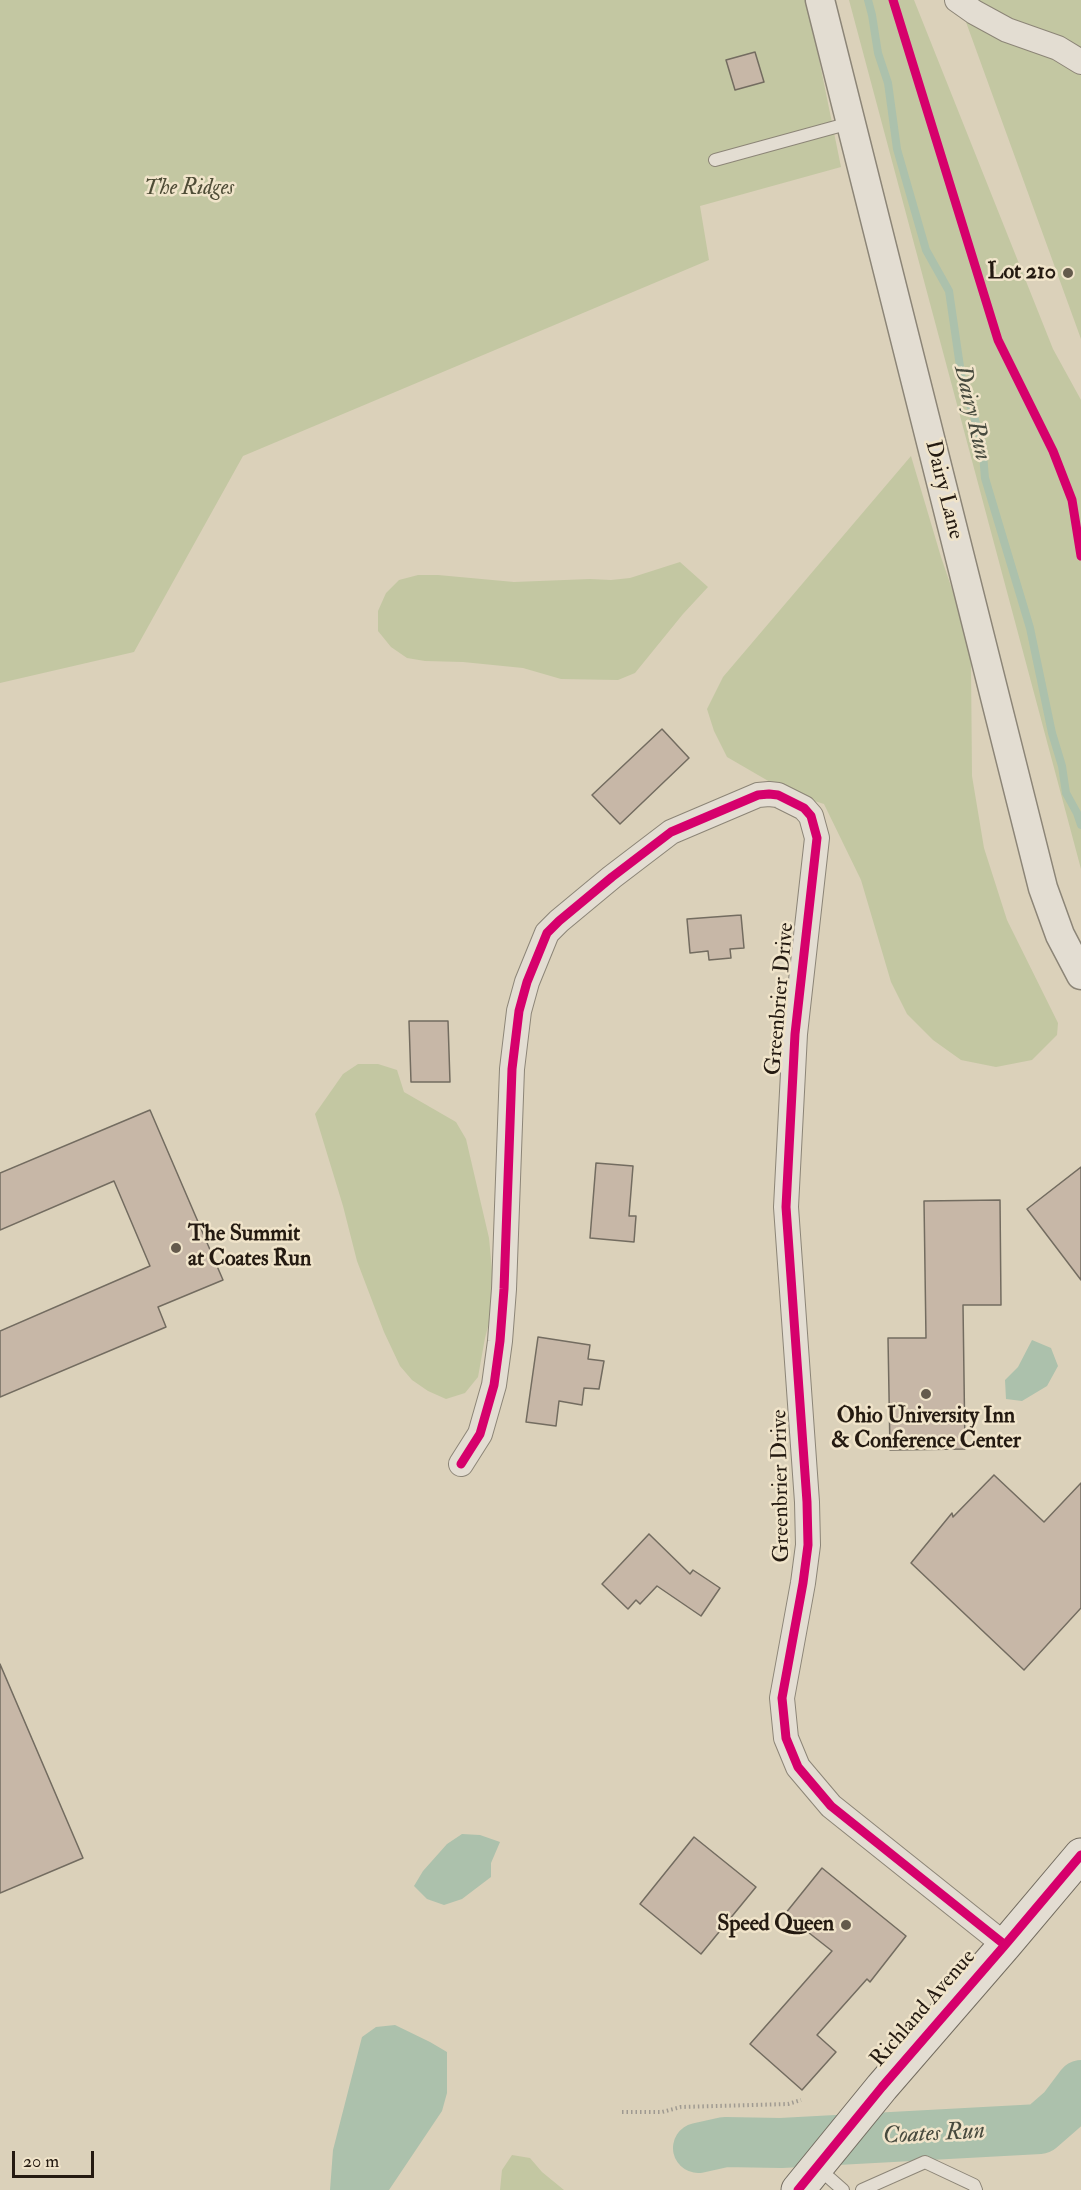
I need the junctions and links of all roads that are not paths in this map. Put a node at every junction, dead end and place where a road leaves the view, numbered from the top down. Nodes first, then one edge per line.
1 (820, 0) edge
2 (957, 0) edge
3 (1081, 62) edge
4 (850, 123) junction
5 (715, 160) dead end
6 (1081, 975) edge
7 (461, 1464) dead end
8 (1081, 1855) edge
9 (1005, 1945) junction
10 (807, 2178) edge
11 (843, 2190) edge
12 (862, 2190) edge
13 (976, 2190) edge

1 - 4 street, Dairy Lane
2 - 3 street
4 - 5 lane
4 - 6 street, Dairy Lane
7 - 9 street, Greenbrier Drive
8 - 9 main road, Richland Avenue
9 - 10 main road, Richland Avenue
10 - 11 lane
12 - 13 lane

